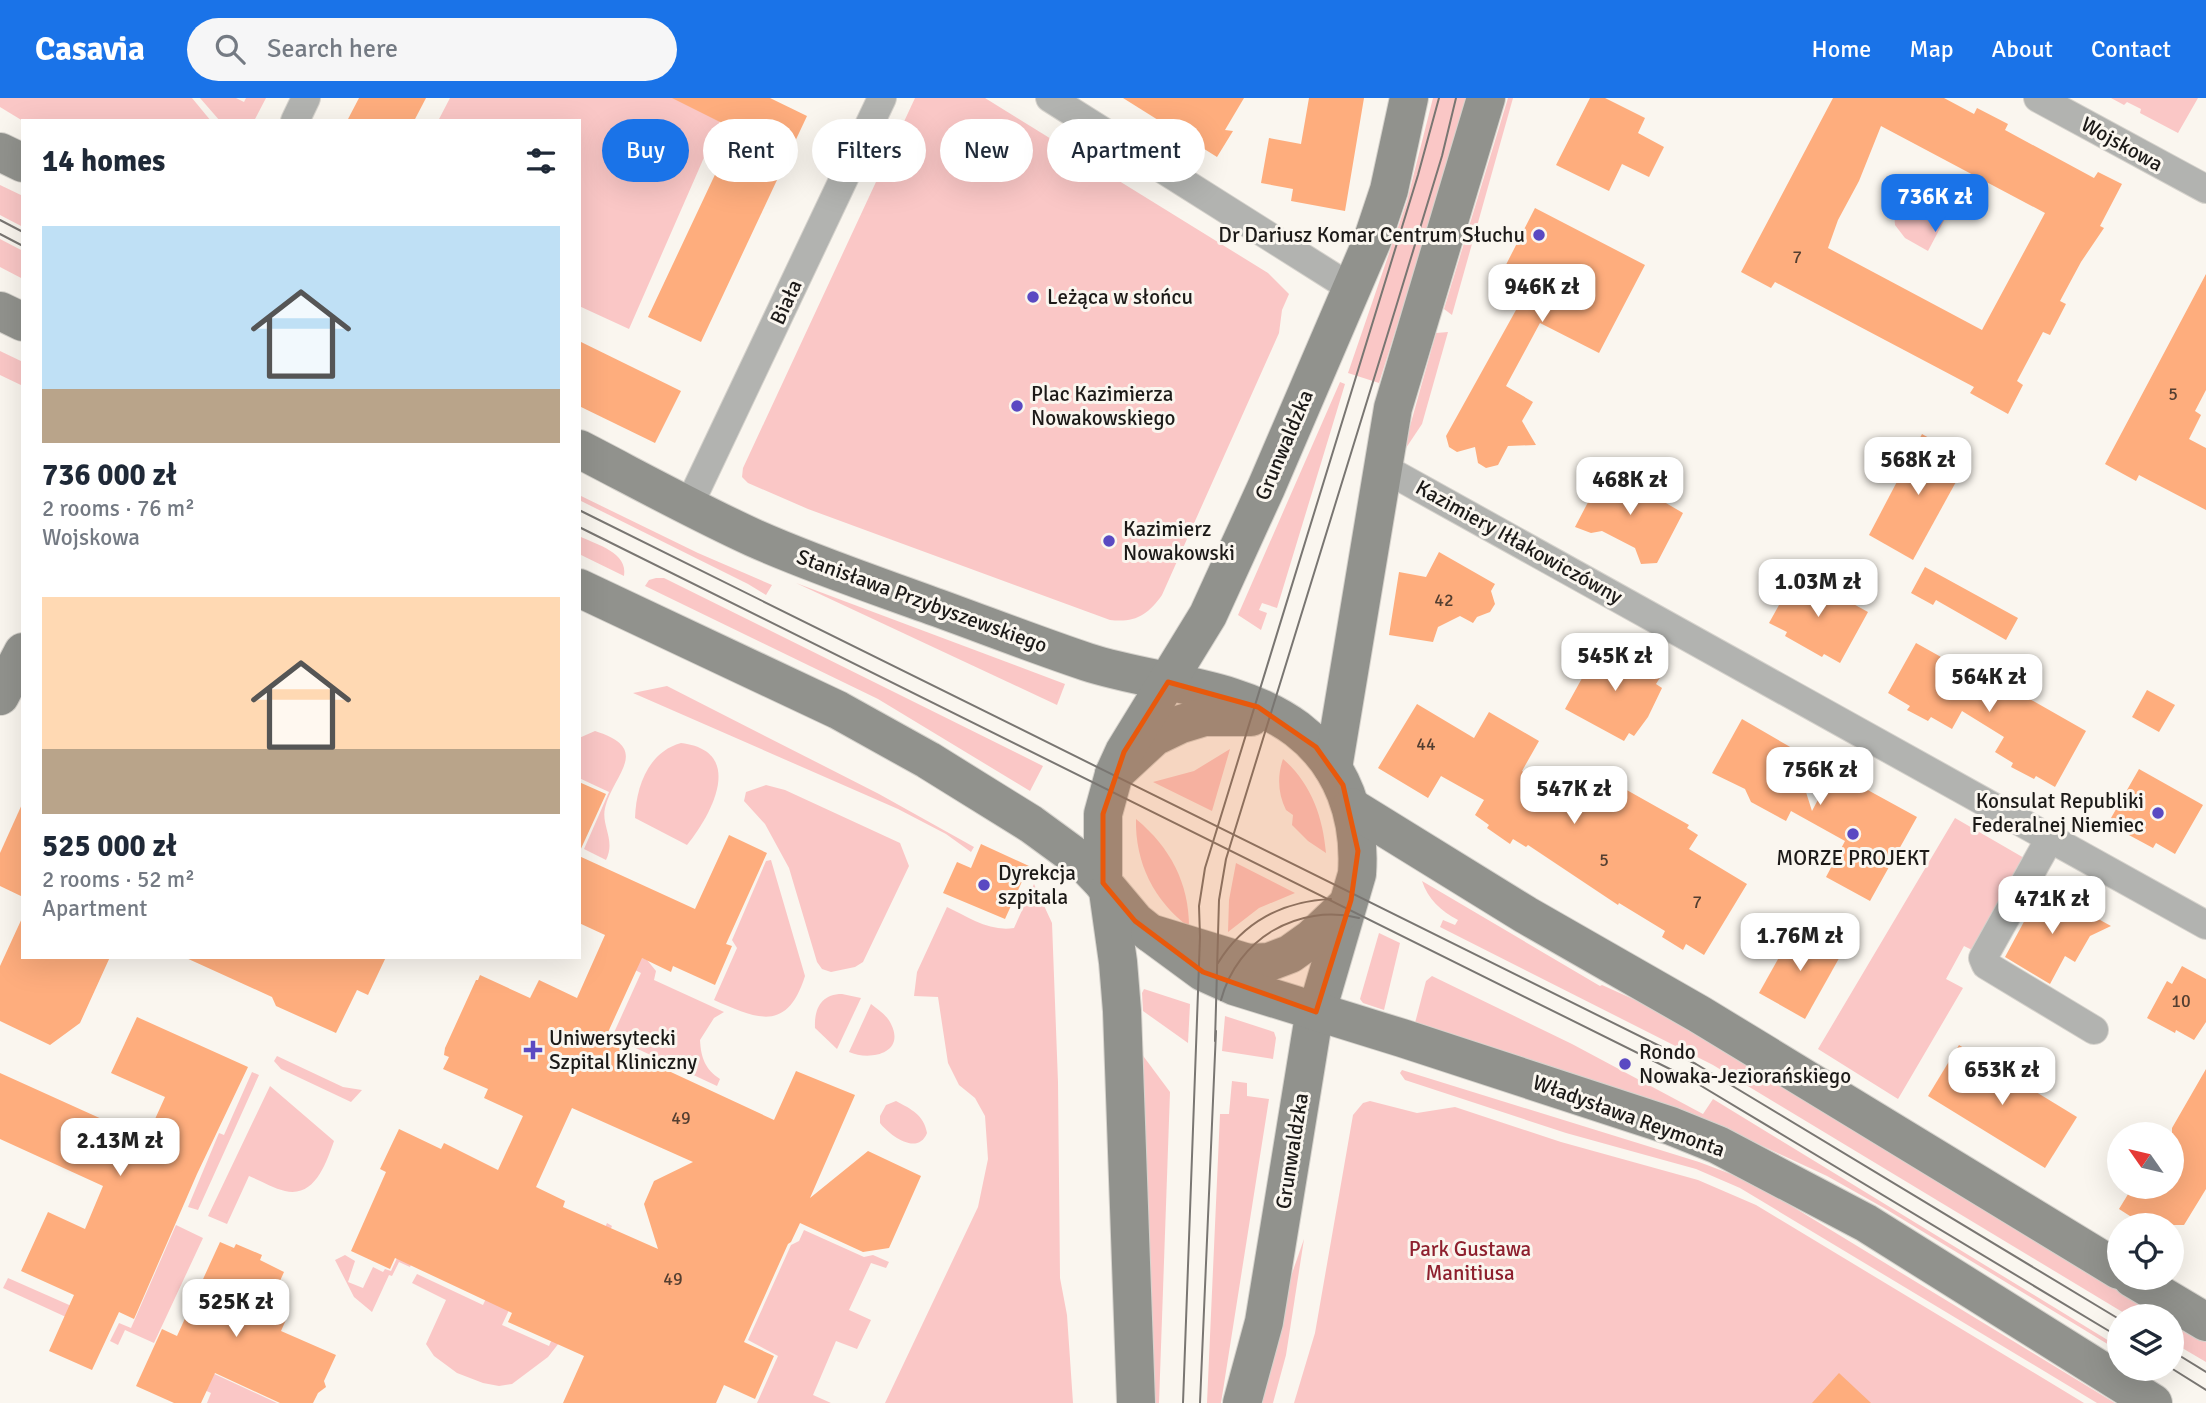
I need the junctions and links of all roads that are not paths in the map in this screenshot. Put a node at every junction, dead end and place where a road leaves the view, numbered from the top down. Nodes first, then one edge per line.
1 (306, 98) edge
2 (882, 98) edge
3 (1050, 98) edge
4 (1409, 98) edge
5 (1486, 98) edge
6 (2038, 98) edge
7 (296, 119) edge
8 (0, 152) edge
9 (21, 162) edge
10 (2206, 189) edge
11 (1351, 288) junction
12 (0, 311) edge
13 (21, 321) edge
14 (581, 450) edge
15 (1382, 467) junction
16 (689, 505) junction
17 (581, 588) edge
18 (21, 656) edge
19 (1168, 682) junction
20 (0, 696) edge
21 (1278, 717) junction
22 (1334, 768) junction
23 (1113, 777) junction
24 (1351, 807) junction
25 (2050, 838) junction
26 (1105, 887) junction
27 (1350, 900) junction
28 (2206, 925) edge
29 (1150, 933) junction
30 (1316, 1012) junction
31 (2094, 1030) dead end
32 (2107, 1263) edge
33 (2152, 1290) edge
34 (2206, 1322) edge
35 (1136, 1403) edge
36 (1242, 1403) edge
37 (2153, 1403) edge

1 - 7 street
2 - 16 street, Biała
3 - 11 street
4 - 11 main road, Grunwaldzka
5 - 15 main road
6 - 10 street, Wojskowa
8 - 9 main road
11 - 19 main road, Grunwaldzka
12 - 13 main road
14 - 16 main road, Stanisława Przybyszewskiego
15 - 22 main road
15 - 25 street, Kazimiery Iłłakowiczówny
16 - 19 main road, Stanisława Przybyszewskiego
17 - 26 main road
18 - 20 main road
19 - 21 main road, Stanisława Przybyszewskiego
19 - 23 main road, Grunwaldzka
21 - 22 main road, Stanisława Przybyszewskiego
21 - 23 main road
22 - 24 main road, Grunwaldzka
23 - 26 main road, Grunwaldzka
24 - 27 main road, Grunwaldzka
24 - 32 main road
25 - 28 street, Kazimiery Iłłakowiczówny
25 - 31 street
26 - 29 main road, Władysława Reymonta
26 - 35 main road
27 - 29 main road
27 - 30 main road, Grunwaldzka
29 - 30 main road, Władysława Reymonta
30 - 36 main road, Grunwaldzka
30 - 37 main road, Władysława Reymonta
33 - 34 main road

